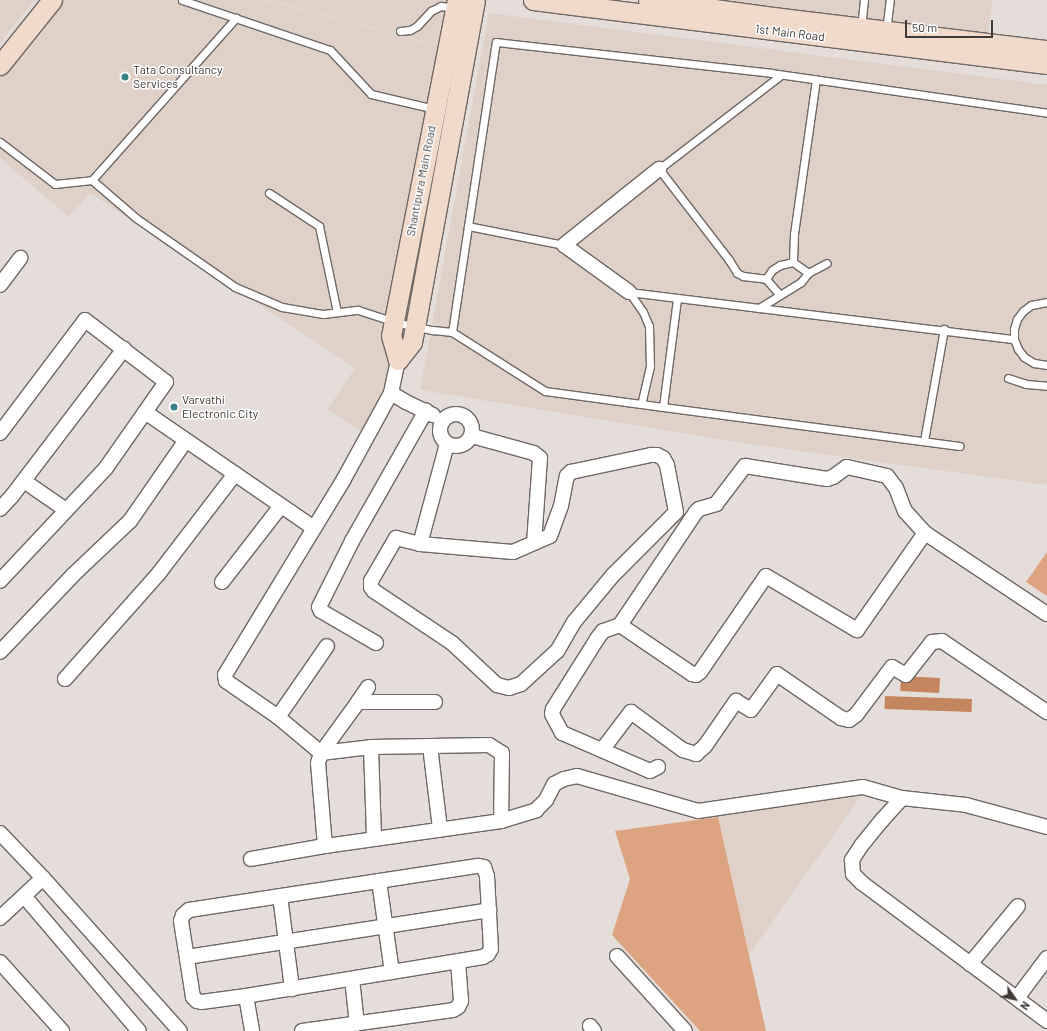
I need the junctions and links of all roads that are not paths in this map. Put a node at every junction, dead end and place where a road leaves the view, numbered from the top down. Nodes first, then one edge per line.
1 (40, 0) edge
2 (52, 0) edge
3 (182, 0) edge
4 (475, 0) edge
5 (533, 0) edge
6 (648, 0) edge
7 (864, 0) edge
8 (890, 0) edge
9 (456, 4) edge
10 (236, 18) junction
11 (861, 28) junction
12 (400, 31) dead end
13 (886, 31) junction
14 (0, 50) edge
15 (1047, 50) edge
16 (1047, 64) edge
17 (0, 65) edge
18 (781, 75) junction
19 (816, 80) junction
20 (445, 111) junction
21 (1047, 113) edge
22 (0, 142) edge
23 (659, 169) junction
24 (92, 180) junction
25 (269, 193) dead end
26 (468, 226) junction
27 (564, 245) junction
28 (20, 258) dead end
29 (793, 262) junction
30 (827, 263) dead end
31 (808, 273) junction
32 (766, 279) junction
33 (0, 285) edge
34 (628, 292) junction
35 (780, 295) junction
36 (677, 299) junction
37 (1047, 302) edge
38 (759, 308) junction
39 (337, 312) junction
40 (394, 322) junction
41 (415, 327) junction
42 (944, 329) junction
43 (452, 332) junction
44 (1014, 339) junction
45 (124, 349) junction
46 (398, 360) junction
47 (1047, 365) edge
48 (1008, 378) dead end
49 (1047, 386) edge
50 (391, 393) junction
51 (641, 404) junction
52 (663, 407) junction
53 (426, 411) junction
54 (145, 412) junction
55 (444, 420) junction
56 (0, 433) edge
57 (472, 436) junction
58 (186, 440) junction
59 (924, 441) junction
60 (447, 444) junction
61 (960, 446) dead end
62 (236, 474) junction
63 (24, 481) junction
64 (282, 506) junction
65 (0, 509) edge
66 (66, 510) junction
67 (314, 528) junction
68 (925, 533) junction
69 (534, 543) junction
70 (420, 544) junction
71 (0, 581) edge
72 (222, 582) dead end
73 (1047, 614) edge
74 (620, 625) junction
75 (376, 643) dead end
76 (327, 646) dead end
77 (0, 652) edge
78 (65, 679) dead end
79 (368, 688) dead end
80 (358, 702) junction
81 (435, 702) dead end
82 (1047, 712) edge
83 (278, 717) junction
84 (430, 746) junction
85 (371, 747) junction
86 (602, 750) junction
87 (321, 753) junction
88 (658, 767) dead end
89 (902, 798) junction
90 (501, 821) junction
91 (1047, 827) edge
92 (440, 829) junction
93 (1, 837) edge
94 (374, 839) junction
95 (324, 846) junction
96 (251, 859) dead end
97 (44, 878) junction
98 (380, 881) junction
99 (24, 896) junction
100 (280, 896) junction
101 (1018, 906) dead end
102 (489, 910) junction
103 (0, 918) edge
104 (386, 926) junction
105 (286, 942) junction
106 (617, 956) dead end
107 (187, 957) junction
108 (1047, 958) edge
109 (0, 962) edge
110 (458, 962) junction
111 (970, 964) junction
112 (392, 972) junction
113 (352, 979) junction
114 (292, 989) junction
115 (246, 996) junction
116 (1017, 998) junction
117 (1047, 1021) edge
118 (356, 1024) junction
119 (248, 1030) edge
120 (62, 1031) edge
121 (139, 1031) edge
122 (180, 1031) edge
123 (302, 1031) edge
124 (685, 1031) edge

1 - 14 street
2 - 17 street
3 - 10 lane
4 - 20 street
5 - 16 street, 1st Main Road
6 - 11 street, 1st Main Road
7 - 11 lane
8 - 13 lane
9 - 12 lane
9 - 20 street, Shantipura Main Road
10 - 20 lane
10 - 24 lane
11 - 13 street, 1st Main Road
13 - 15 street, 1st Main Road
18 - 19 lane
18 - 23 lane
18 - 26 lane
19 - 21 lane
19 - 29 lane
20 - 40 street, Shantipura Main Road
20 - 41 street
22 - 24 lane
23 - 27 street
23 - 32 lane
24 - 39 lane
25 - 39 lane
26 - 27 lane
26 - 43 lane
27 - 34 street
28 - 33 street
29 - 31 lane
29 - 32 lane
30 - 31 lane
31 - 35 lane
32 - 35 lane
34 - 36 lane
34 - 51 lane
35 - 38 lane
36 - 38 lane
36 - 52 lane
37 - 44 lane
38 - 42 lane
39 - 40 lane
40 - 41 lane
40 - 46 street, Shantipura Main Road
41 - 43 lane
41 - 46 street
42 - 44 lane
42 - 59 lane
43 - 51 lane
44 - 47 lane
45 - 54 street
45 - 56 street
45 - 63 street
46 - 50 street
48 - 49 lane
50 - 53 street
50 - 67 street
51 - 52 lane
52 - 59 lane
53 - 55 street
53 - 75 street
54 - 58 street
54 - 66 street
55 - 57 street
55 - 60 street
57 - 60 street
57 - 69 street
58 - 62 street
58 - 77 street
59 - 61 lane
60 - 70 street
62 - 64 street
62 - 78 street
63 - 65 street
63 - 66 street
64 - 67 street
64 - 72 street
66 - 71 street
67 - 83 street
68 - 73 street
68 - 74 street
68 - 74 street
69 - 70 street
69 - 70 street
74 - 86 street
76 - 83 street
79 - 80 street
80 - 81 street
80 - 87 street
82 - 86 street
83 - 87 street
84 - 85 street
84 - 90 street
84 - 92 street
85 - 87 street
85 - 94 street
86 - 88 street
87 - 95 street
89 - 90 street
89 - 91 street
89 - 111 street
90 - 92 street
92 - 94 street
93 - 97 street
94 - 95 street
95 - 96 street
97 - 99 street
97 - 122 street
98 - 100 street
98 - 102 street
98 - 104 street
99 - 103 street
99 - 121 street
100 - 105 street
100 - 107 street
101 - 111 street
102 - 104 street
102 - 110 street
104 - 105 street
104 - 112 street
105 - 107 street
105 - 114 street
106 - 124 street
107 - 115 street
108 - 116 street
109 - 120 street
110 - 112 street
110 - 118 street
111 - 116 street
112 - 113 street
113 - 114 street
113 - 118 street
114 - 115 street
115 - 119 street
116 - 117 street
118 - 123 street

